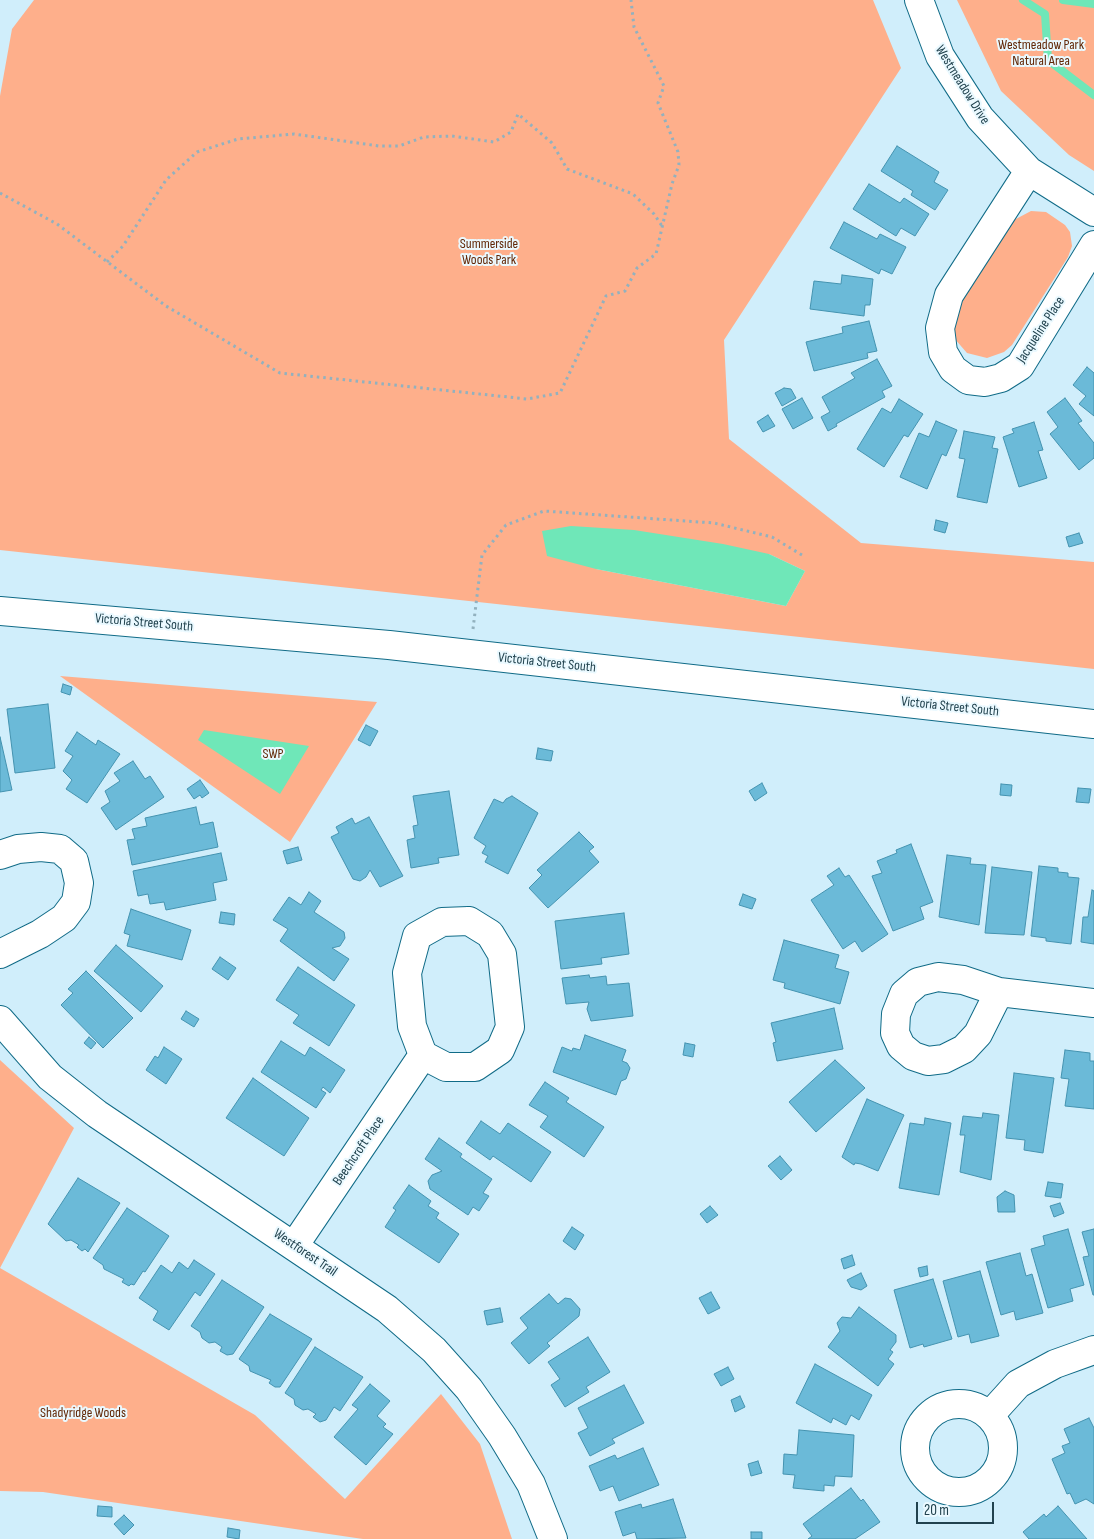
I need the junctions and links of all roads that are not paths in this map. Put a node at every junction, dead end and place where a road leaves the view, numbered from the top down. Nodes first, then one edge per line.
1 (919, 0) edge
2 (1029, 171) junction
3 (1094, 212) edge
4 (1094, 245) edge
5 (0, 610) edge
6 (1094, 724) edge
7 (0, 855) edge
8 (0, 954) edge
9 (999, 992) dead end
10 (1094, 1003) edge
11 (0, 1020) edge
12 (423, 1055) junction
13 (294, 1246) junction
14 (1094, 1350) edge
15 (990, 1415) dead end
16 (553, 1539) edge

1 - 2 street, Westmeadow Drive
2 - 3 street, Westmeadow Drive
2 - 4 street, Jacqueline Place
5 - 6 street, Victoria Street South
7 - 8 street
9 - 10 street
11 - 13 street, Westforest Trail
12 - 12 street
12 - 13 street, Beechcroft Place
13 - 16 street, Westforest Trail
14 - 15 street

